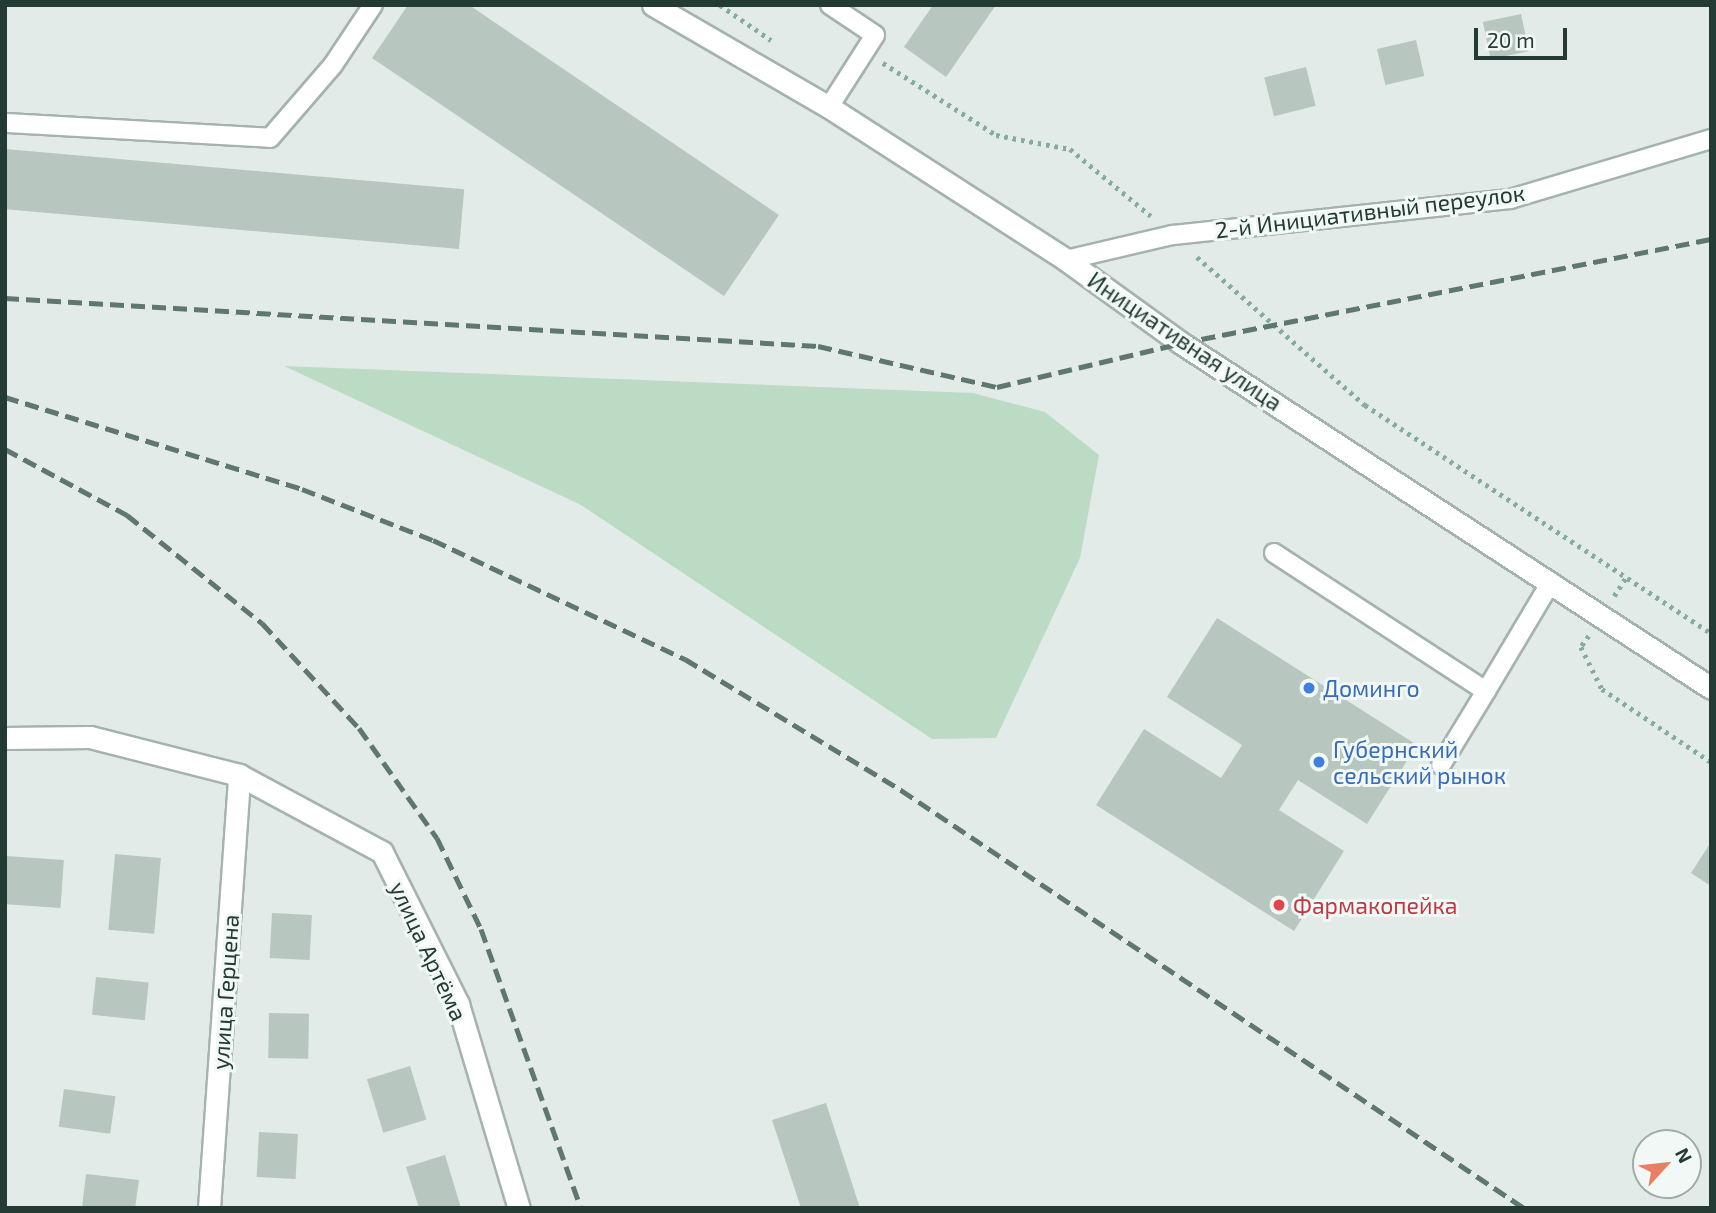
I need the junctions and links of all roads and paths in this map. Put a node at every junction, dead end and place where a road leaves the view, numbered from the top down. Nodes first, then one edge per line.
1 (373, 5) edge
2 (653, 5) edge
3 (830, 5) edge
4 (864, 52) junction
5 (829, 107) junction
6 (5, 123) edge
7 (1711, 139) edge
8 (1173, 235) junction
9 (1066, 260) junction
10 (1274, 553) dead end
11 (1627, 576) junction
12 (1551, 582) junction
13 (1602, 615) junction
14 (1711, 633) edge
15 (1711, 688) edge
16 (1486, 691) junction
17 (5, 738) edge
18 (1711, 762) edge
19 (1441, 765) dead end
20 (239, 775) junction
21 (209, 1208) edge
22 (519, 1208) edge

1 - 6 lane
2 - 5 main road, Инициативная улица
3 - 4 lane
4 - 5 lane
4 - 8 path
5 - 9 main road, Инициативная улица
7 - 8 lane, 2-й Инициативный переулок
8 - 9 lane, 2-й Инициативный переулок
8 - 11 path
9 - 12 main road, Инициативная улица
10 - 16 lane
11 - 13 path
11 - 14 path
12 - 13 main road, Инициативная улица
12 - 16 lane
13 - 15 main road, Инициативная улица
13 - 18 path
16 - 19 lane
17 - 20 main road, улица Артёма
20 - 21 main road, улица Герцена
20 - 22 main road, улица Артёма

